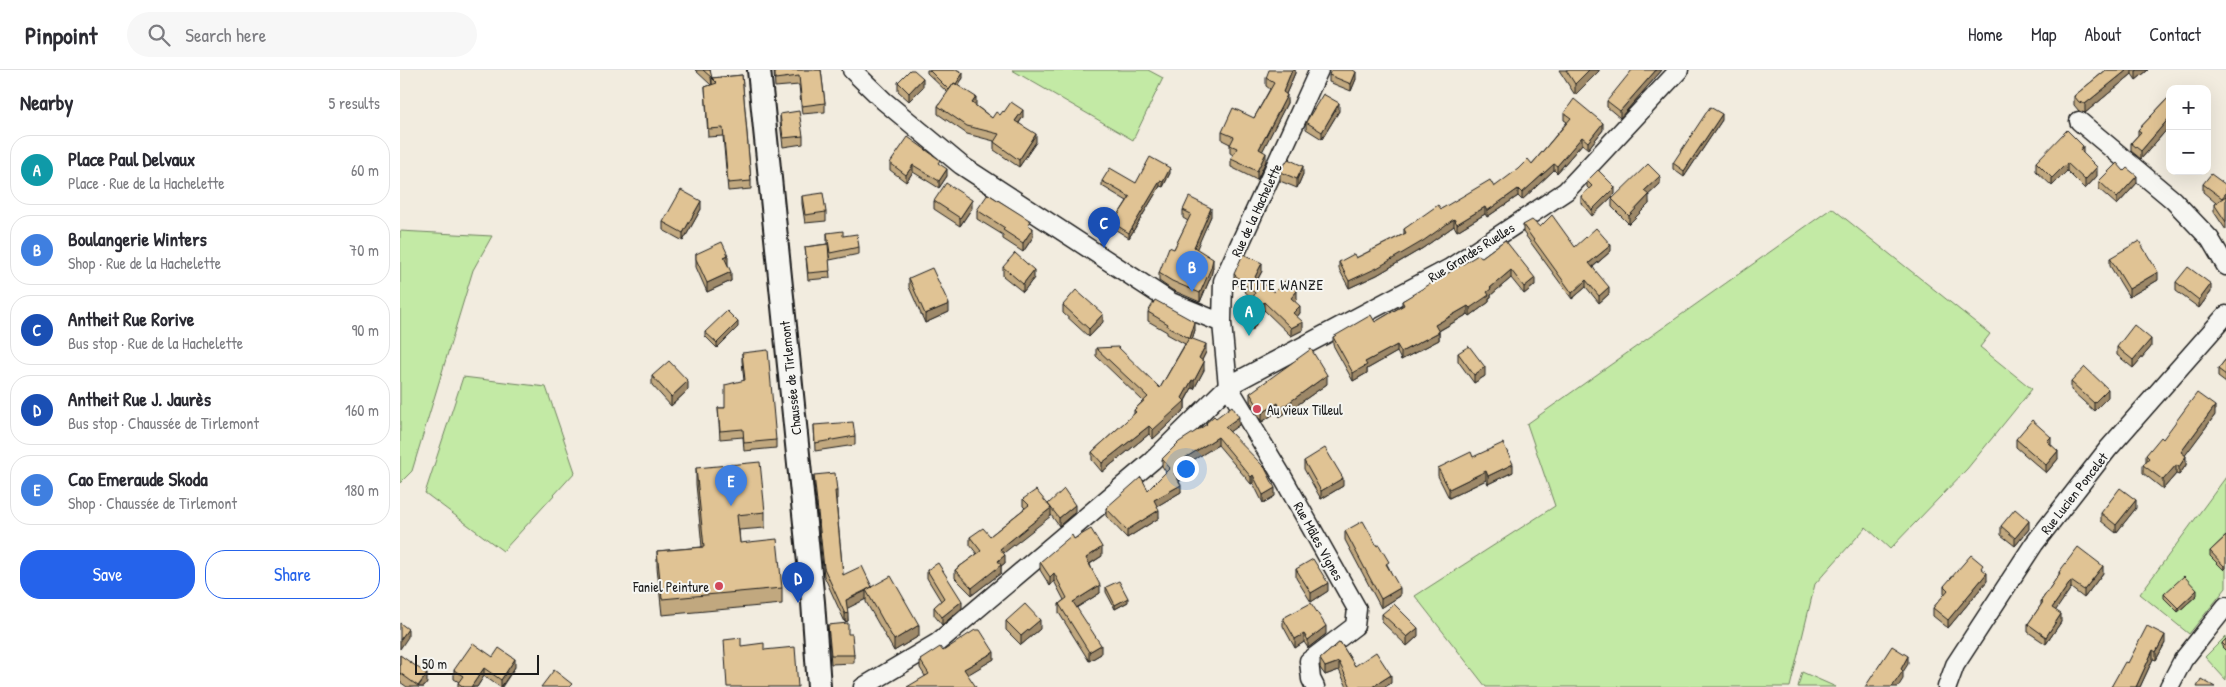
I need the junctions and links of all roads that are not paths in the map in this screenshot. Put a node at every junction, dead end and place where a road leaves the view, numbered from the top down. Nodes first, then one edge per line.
1 (759, 70) edge
2 (852, 70) edge
3 (1318, 70) edge
4 (1679, 70) edge
5 (2079, 120) dead end
6 (2226, 266) edge
7 (2226, 315) edge
8 (1222, 323) junction
9 (1228, 386) junction
10 (2226, 606) edge
11 (819, 687) edge
12 (863, 687) edge
13 (1315, 687) edge
14 (1947, 687) edge
15 (2169, 687) edge

1 - 11 main road, Chaussée de Tirlemont
2 - 8 street
3 - 8 street, Rue de la Hachelette
4 - 9 street, Rue Grandes Ruelles
5 - 6 street
7 - 14 street, Rue Lucien Poncelet
8 - 9 street, Rue de la Hachelette
9 - 12 street, Rue Grandes Ruelles
9 - 13 street, Rue Mâles Vignes
10 - 15 street

